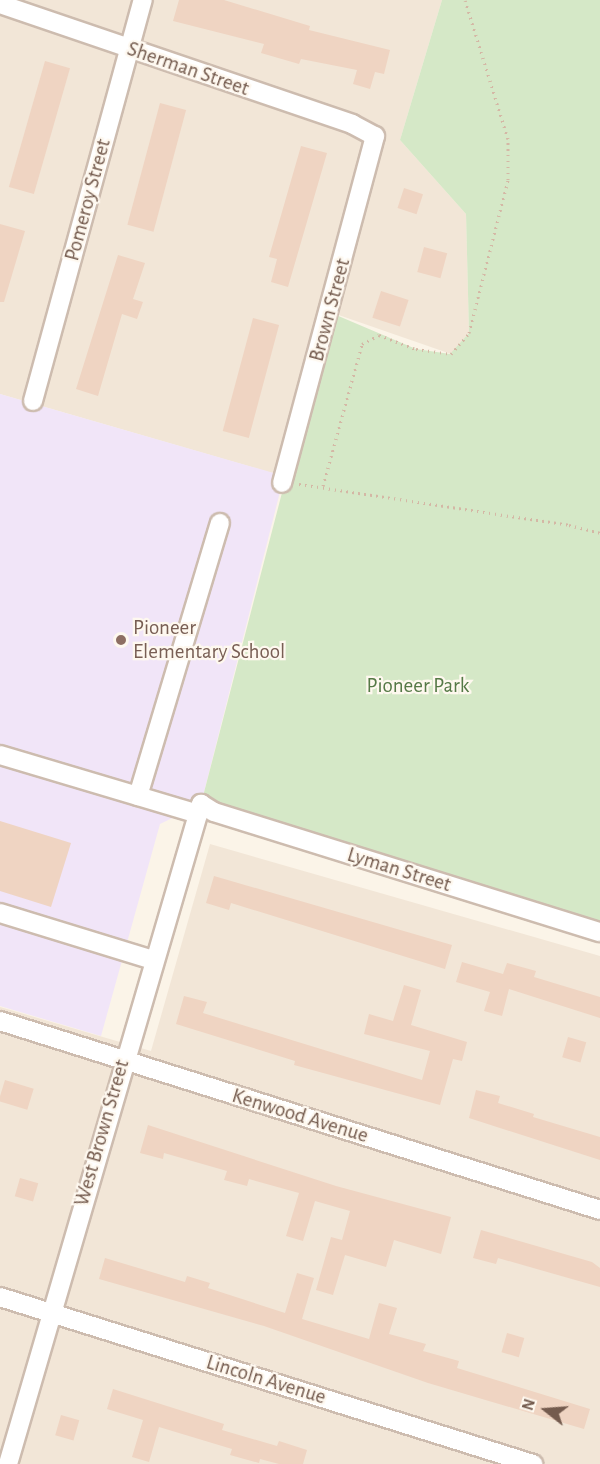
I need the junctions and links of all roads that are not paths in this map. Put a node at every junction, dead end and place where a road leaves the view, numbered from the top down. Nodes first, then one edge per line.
1 (143, 0) edge
2 (0, 4) edge
3 (129, 49) junction
4 (375, 136) joint
5 (33, 401) dead end
6 (282, 483) road end
7 (220, 523) dead end
8 (0, 755) edge
9 (138, 796) junction
10 (199, 809) junction
11 (0, 913) edge
12 (600, 932) edge
13 (153, 960) junction
14 (0, 1021) edge
15 (123, 1060) junction
16 (600, 1210) edge
17 (0, 1297) edge
18 (51, 1313) junction
19 (8, 1464) edge
20 (533, 1464) edge

1 - 3 street, Pomeroy Street
2 - 3 street, Sherman Street
3 - 4 street, Sherman Street
3 - 5 street, Pomeroy Street
4 - 6 street, Brown Street
7 - 9 street
8 - 9 street, Lyman Street
9 - 10 street, Lyman Street
10 - 12 street, Lyman Street
10 - 13 street, West Brown Street
11 - 13 street
13 - 15 street, West Brown Street
14 - 15 street, Kenwood Avenue
15 - 16 street, Kenwood Avenue
15 - 18 street, West Brown Street
17 - 18 street, Lincoln Avenue
18 - 19 street, West Brown Street
18 - 20 street, Lincoln Avenue

